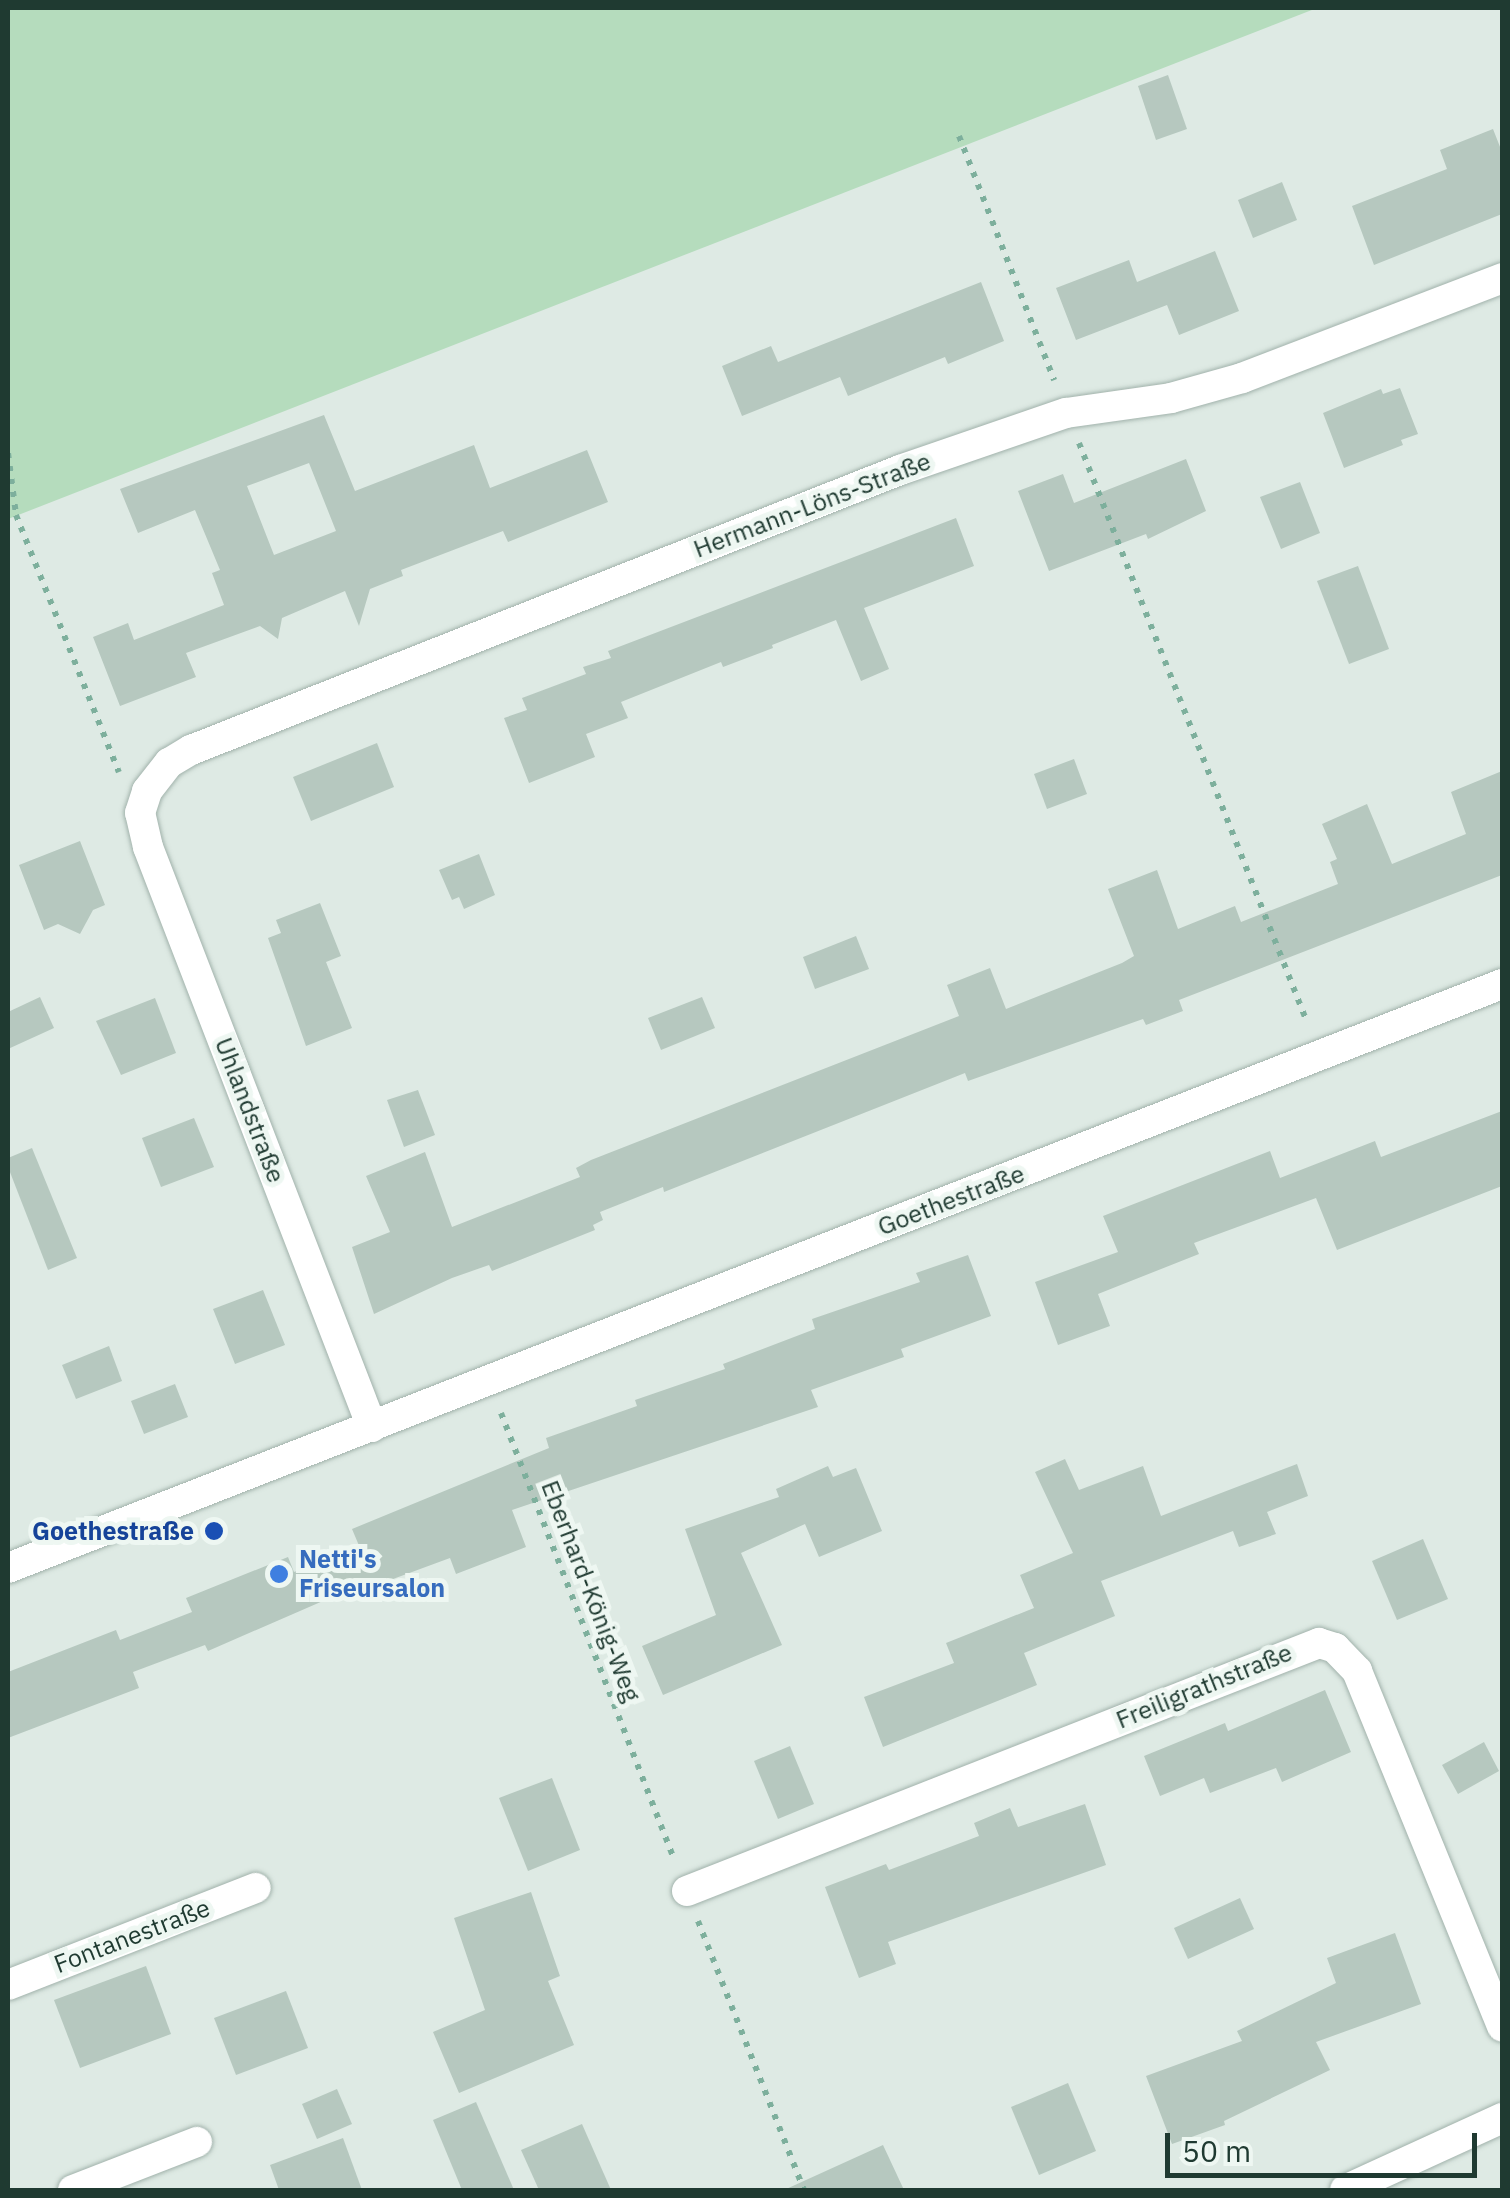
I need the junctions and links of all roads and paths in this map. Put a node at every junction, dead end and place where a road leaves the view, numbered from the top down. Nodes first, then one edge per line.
1 (958, 136) dead end
2 (1502, 278) edge
3 (1066, 413) junction
4 (8, 454) edge
5 (147, 791) junction
6 (1502, 984) edge
7 (1320, 1056) junction
8 (488, 1380) junction
9 (372, 1427) junction
10 (8, 1568) edge
11 (658, 1818) dead end
12 (256, 1888) dead end
13 (686, 1891) dead end
14 (716, 1968) dead end
15 (8, 1985) edge
16 (1502, 2027) edge
17 (1502, 2118) edge
18 (197, 2142) dead end
19 (73, 2190) edge
20 (804, 2190) edge
21 (1344, 2190) edge

1 - 3 path
2 - 3 street, Hermann-Löns-Straße
3 - 5 street, Hermann-Löns-Straße
3 - 7 path
4 - 5 path
5 - 9 street, Uhlandstraße
6 - 7 street, Goethestraße
7 - 8 street, Goethestraße
8 - 9 street, Goethestraße
8 - 11 path, Eberhard-König-Weg
9 - 10 street, Goethestraße
12 - 15 street, Fontanestraße
13 - 16 street, Freiligrathstraße
14 - 20 path
17 - 21 street
18 - 19 street

